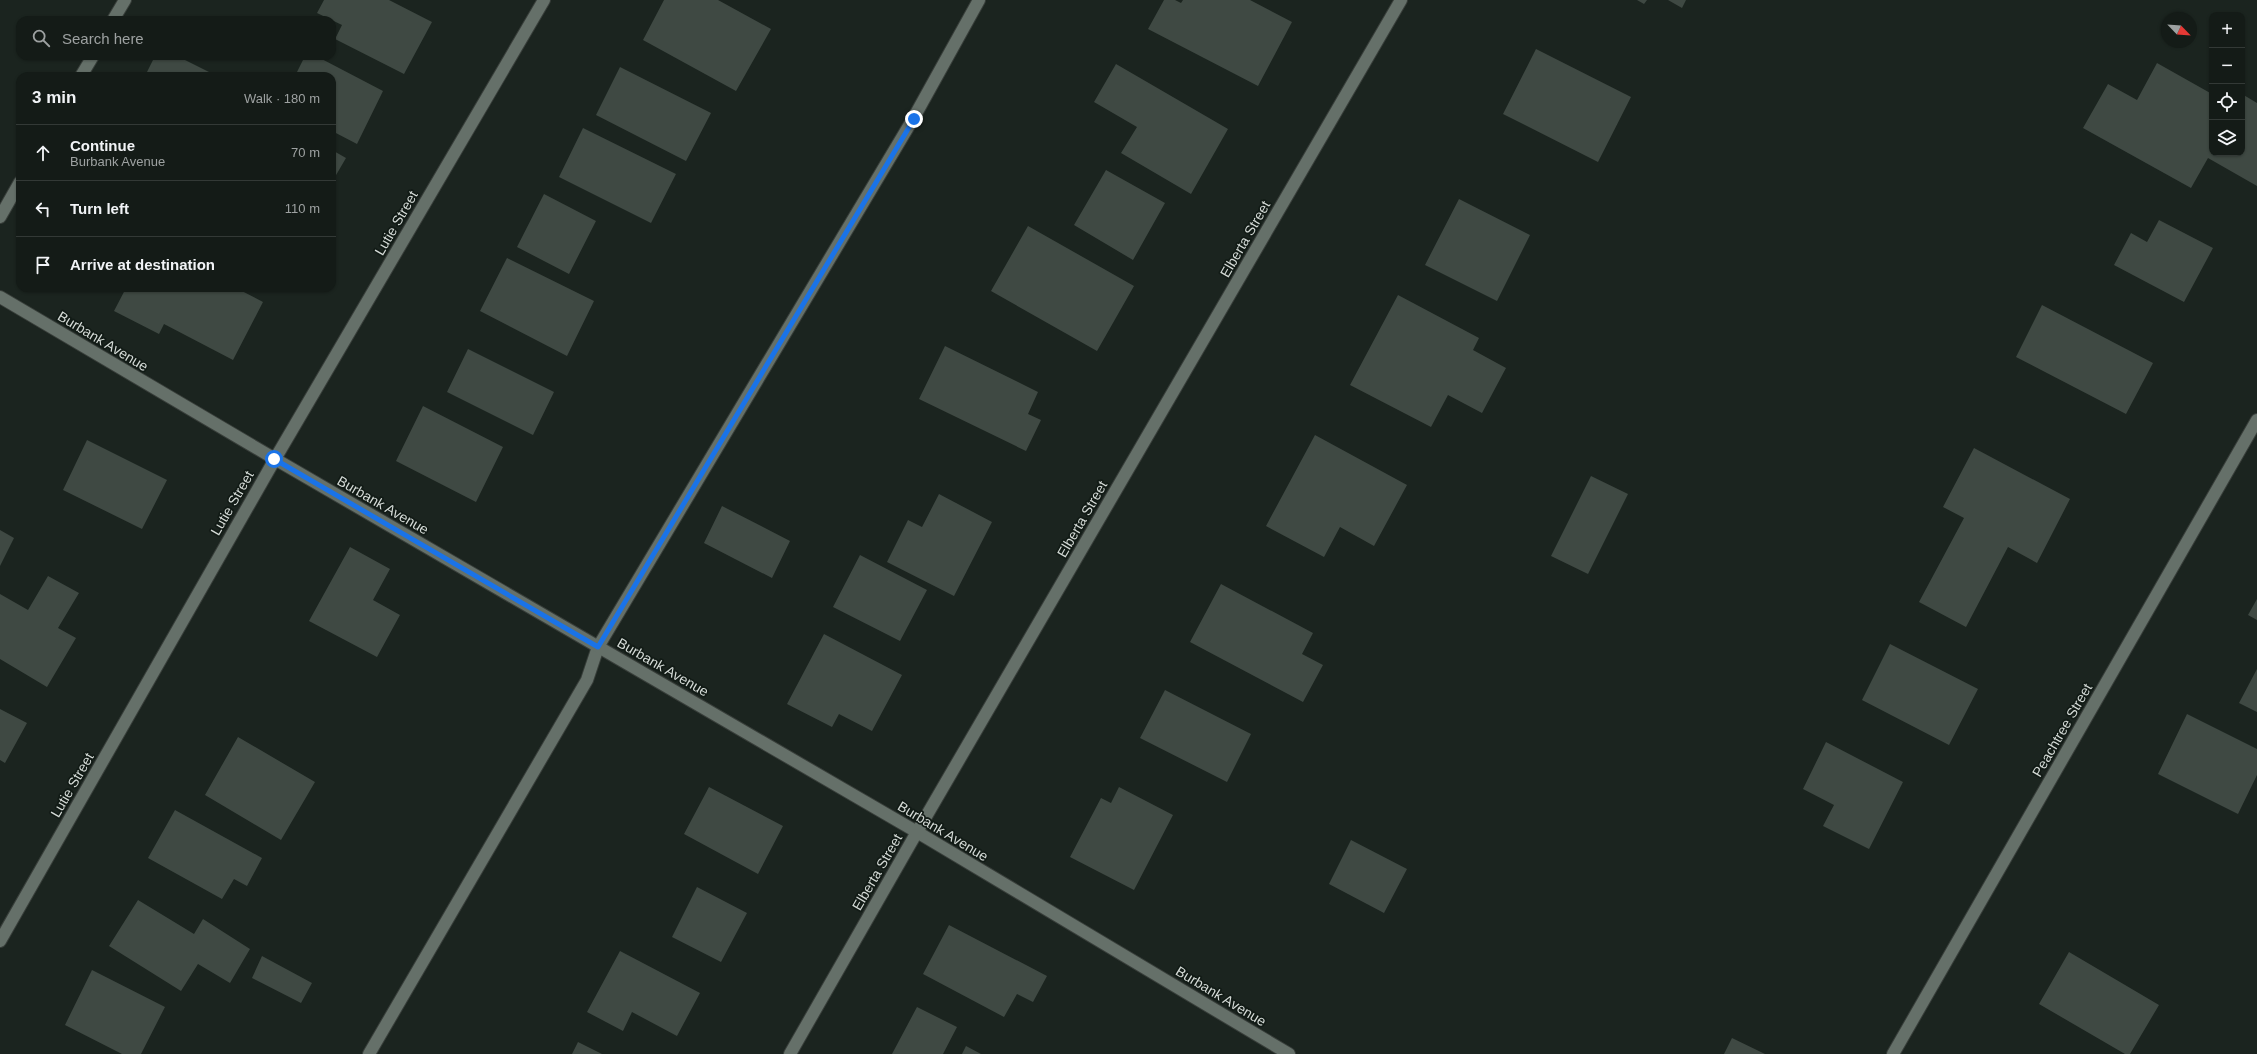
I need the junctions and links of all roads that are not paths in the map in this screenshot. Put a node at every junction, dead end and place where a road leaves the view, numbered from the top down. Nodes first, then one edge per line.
1 (125, 0) edge
2 (544, 0) edge
3 (979, 0) edge
4 (1401, 0) edge
5 (115, 16) edge
6 (90, 60) edge
7 (83, 72) edge
8 (16, 189) edge
9 (0, 217) edge
10 (0, 297) edge
11 (2257, 420) edge
12 (274, 459) junction
13 (598, 647) junction
14 (917, 832) junction
15 (0, 941) edge
16 (369, 1054) edge
17 (790, 1054) edge
18 (1289, 1054) edge
19 (1893, 1054) edge

1 - 5 street
2 - 12 street, Lutie Street
3 - 13 street
4 - 14 street, Elberta Street
6 - 7 street
8 - 9 street
10 - 12 street, Burbank Avenue
11 - 19 street, Peachtree Street
12 - 13 street, Burbank Avenue
12 - 15 street, Lutie Street
13 - 14 street, Burbank Avenue
13 - 16 street
14 - 17 street, Elberta Street
14 - 18 street, Burbank Avenue

